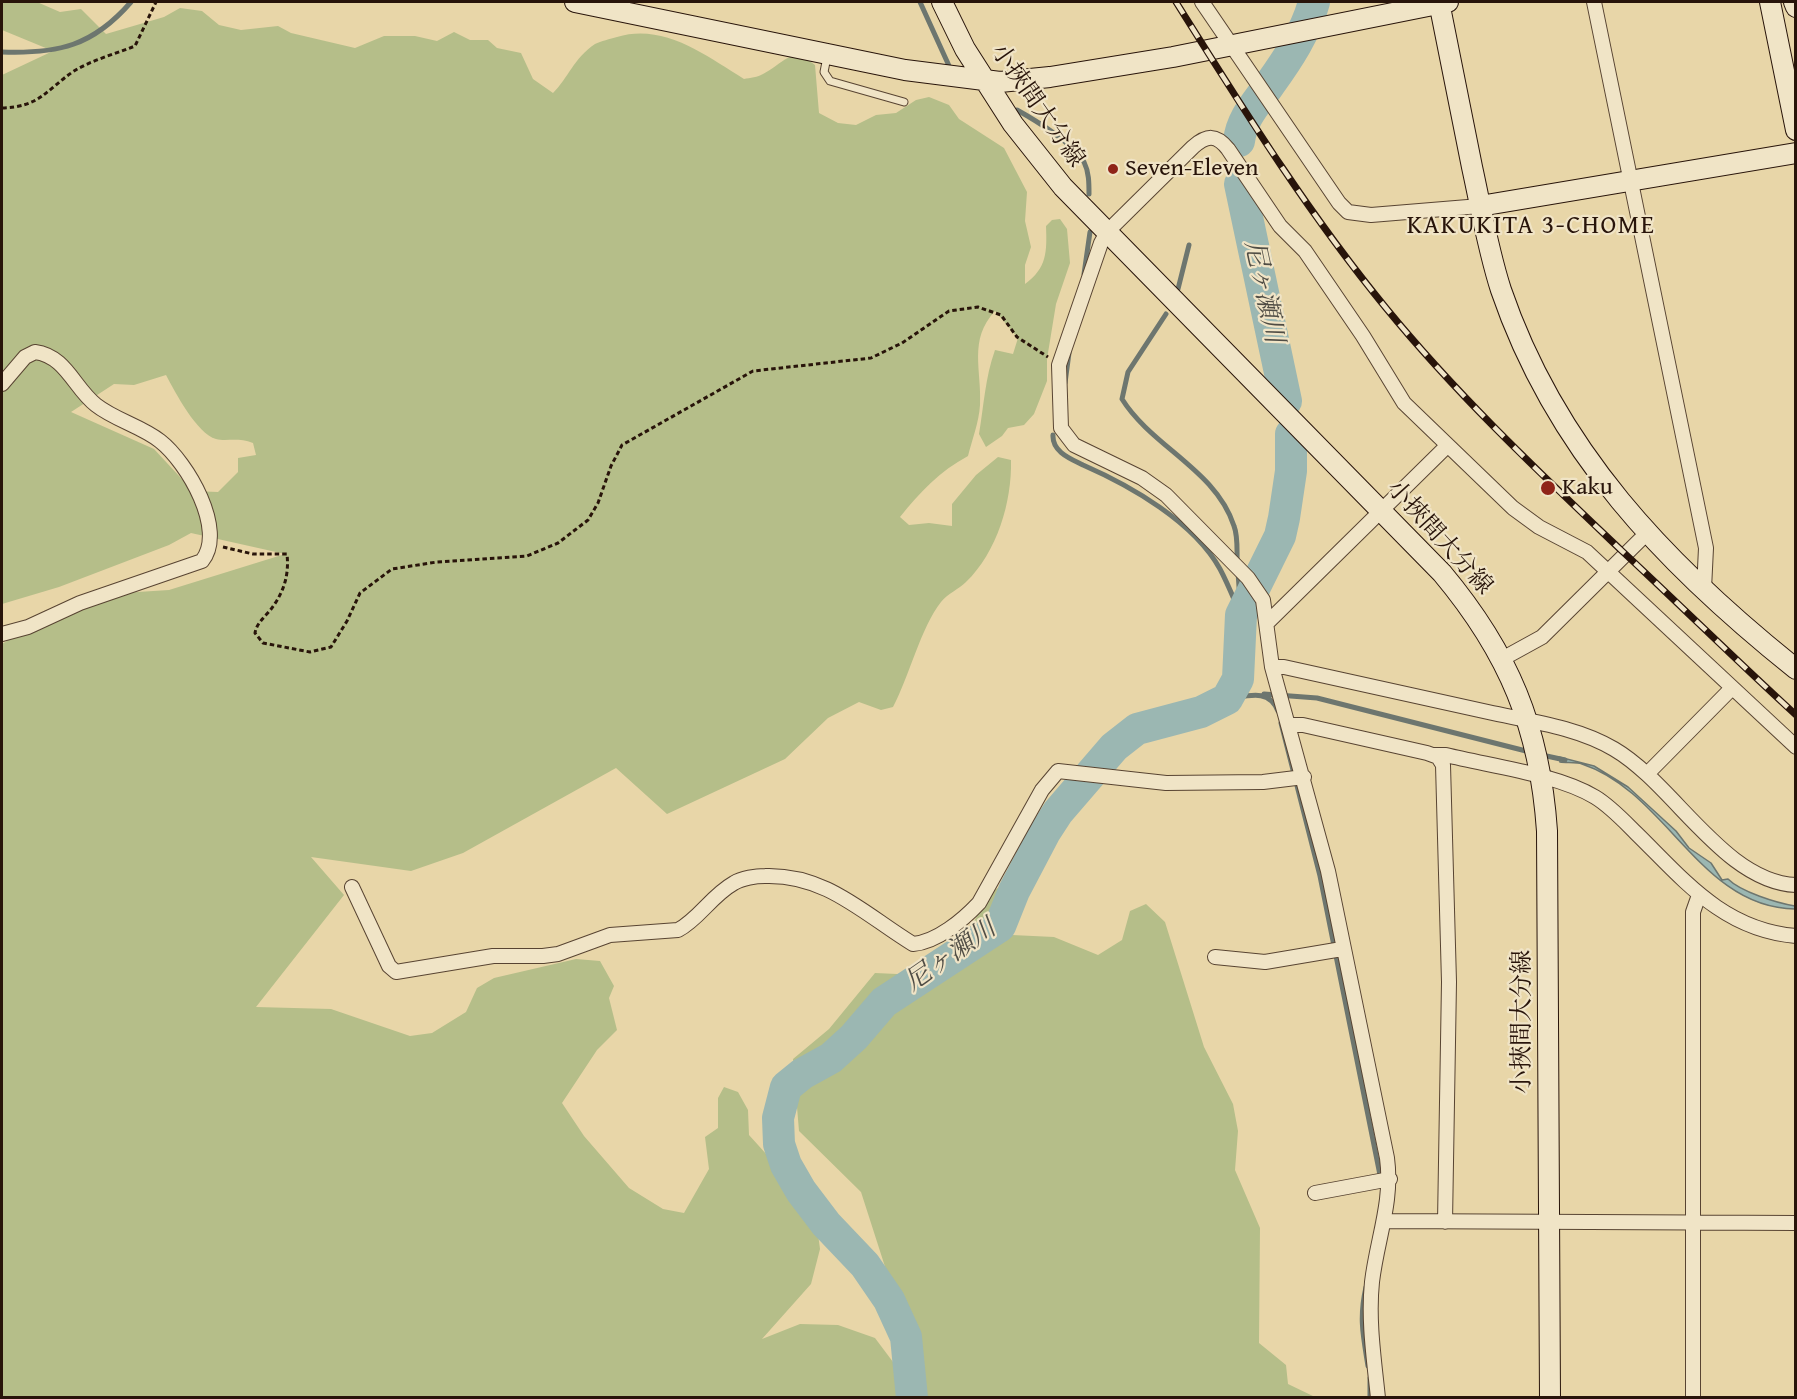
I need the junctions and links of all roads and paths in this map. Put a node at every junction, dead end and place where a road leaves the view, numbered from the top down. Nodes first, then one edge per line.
1 (156, 2) edge
2 (575, 2) edge
3 (942, 2) edge
4 (1202, 2) edge
5 (1442, 2) edge
6 (1594, 2) edge
7 (1770, 2) edge
8 (1794, 2) edge
9 (1796, 7) edge
10 (1230, 45) junction
11 (828, 54) junction
12 (987, 81) junction
13 (904, 102) dead end
14 (2, 108) edge
15 (1796, 130) edge
16 (1796, 153) edge
17 (1631, 182) junction
18 (1480, 207) junction
19 (1107, 232) junction
20 (1059, 365) junction
21 (2, 384) edge
22 (1447, 446) junction
23 (1380, 510) junction
24 (1646, 534) junction
25 (211, 544) junction
26 (1608, 573) junction
27 (1704, 589) junction
28 (1267, 623) junction
29 (2, 634) edge
30 (1502, 659) junction
31 (1272, 667) junction
32 (1796, 669) edge
33 (1732, 687) junction
34 (1529, 721) junction
35 (1290, 725) junction
36 (1796, 747) edge
37 (1433, 754) junction
38 (1539, 762) junction
39 (1647, 774) junction
40 (1304, 777) junction
41 (1796, 885) edge
42 (351, 887) dead end
43 (1699, 895) junction
44 (1796, 936) edge
45 (1342, 949) junction
46 (1215, 957) dead end
47 (1390, 1179) junction
48 (1315, 1193) dead end
49 (1385, 1221) junction
50 (1445, 1222) junction
51 (1550, 1222) junction
52 (1694, 1222) junction
53 (1796, 1224) edge
54 (1378, 1398) edge
55 (1550, 1398) edge
56 (1693, 1398) edge

1 - 14 path
2 - 11 street
3 - 12 street, 小挾間大分線
4 - 10 street
5 - 10 street
5 - 18 street
6 - 17 street
7 - 15 street
8 - 9 street
10 - 12 street
10 - 18 street
11 - 12 street
11 - 13 lane
12 - 19 street, 小挾間大分線
16 - 17 street
17 - 18 street
17 - 27 street
18 - 24 street
19 - 20 street
19 - 22 street
19 - 23 street, 小挾間大分線
20 - 25 path
20 - 28 street
21 - 25 street
22 - 23 street
22 - 26 street
23 - 28 street
23 - 30 street, 小挾間大分線
24 - 26 street
24 - 27 street
25 - 29 street
26 - 30 street
26 - 33 street
27 - 32 street
28 - 31 street
30 - 34 street, 小挾間大分線
31 - 34 street
31 - 35 street
33 - 36 street
33 - 39 street
34 - 38 street, 小挾間大分線
34 - 39 street
35 - 37 street
35 - 40 street
37 - 38 street
37 - 50 street
38 - 43 street
38 - 51 street, 小挾間大分線
39 - 41 street
40 - 42 street
40 - 45 street
43 - 44 street
43 - 52 street
45 - 46 street
45 - 47 street
47 - 48 street
47 - 49 street
49 - 50 street
49 - 54 street
50 - 51 street
51 - 52 street
51 - 55 street, 小挾間大分線
52 - 53 street
52 - 56 street

